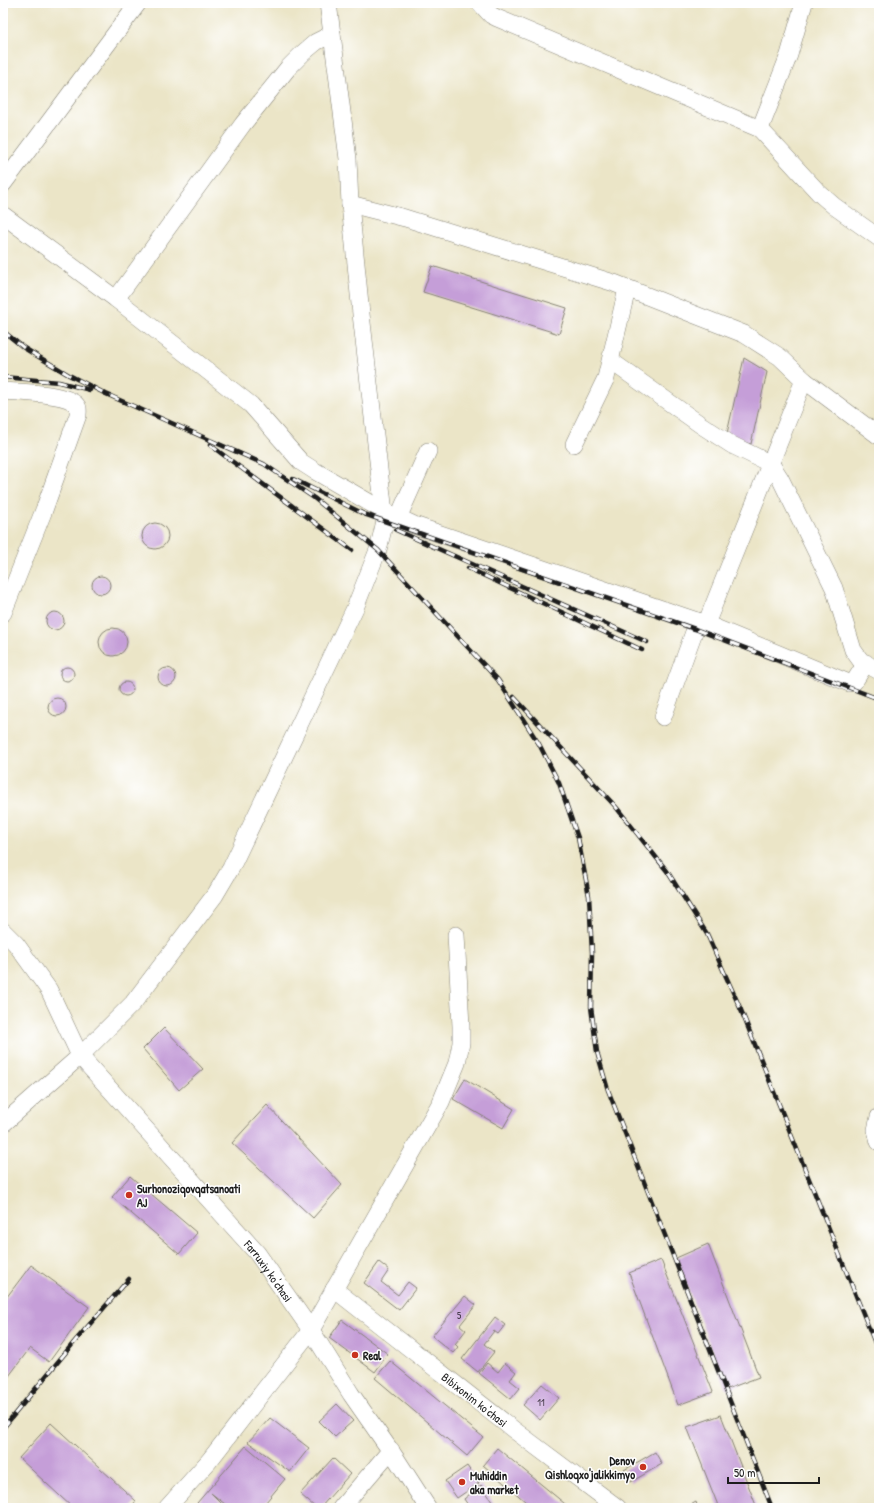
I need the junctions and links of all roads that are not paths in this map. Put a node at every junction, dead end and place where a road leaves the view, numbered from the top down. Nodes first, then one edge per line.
1 (138, 3) edge
2 (328, 3) edge
3 (480, 3) edge
4 (804, 3) edge
5 (332, 34) junction
6 (760, 129) junction
7 (3, 184) edge
8 (350, 204) junction
9 (3, 215) edge
10 (879, 238) edge
11 (627, 289) junction
12 (116, 299) junction
13 (611, 361) junction
14 (804, 380) junction
15 (3, 391) edge
16 (879, 436) edge
17 (574, 444) dead end
18 (428, 451) dead end
19 (771, 464) junction
20 (391, 514) junction
21 (3, 613) edge
22 (702, 622) junction
23 (872, 667) edge
24 (662, 717) dead end
25 (3, 931) edge
26 (456, 935) dead end
27 (80, 1056) junction
28 (879, 1118) edge
29 (3, 1124) edge
30 (879, 1142) edge
31 (334, 1289) junction
32 (311, 1330) junction
33 (391, 1450) junction
34 (167, 1508) edge
35 (341, 1508) edge
36 (428, 1508) edge
37 (618, 1508) edge

1 - 7 street
2 - 5 street
3 - 6 street
4 - 6 street
5 - 8 street
5 - 12 street
6 - 10 street
8 - 11 street
8 - 20 street
9 - 12 street
11 - 13 street
11 - 14 street
12 - 20 street
13 - 17 street
13 - 19 street
14 - 16 street
14 - 19 street
15 - 21 street
18 - 20 street
19 - 22 street
19 - 23 street
20 - 22 street
20 - 27 street
22 - 23 street
22 - 24 street
25 - 27 street, Farruxiy ko'chasi
26 - 31 street
27 - 29 street
27 - 32 street, Farruxiy ko'chasi
28 - 30 street
31 - 32 street
31 - 37 street, Bibixonim ko'chasi
32 - 33 street, Farruxiy ko'chasi
32 - 34 street
33 - 35 street
33 - 36 street, Farruxiy ko'chasi

